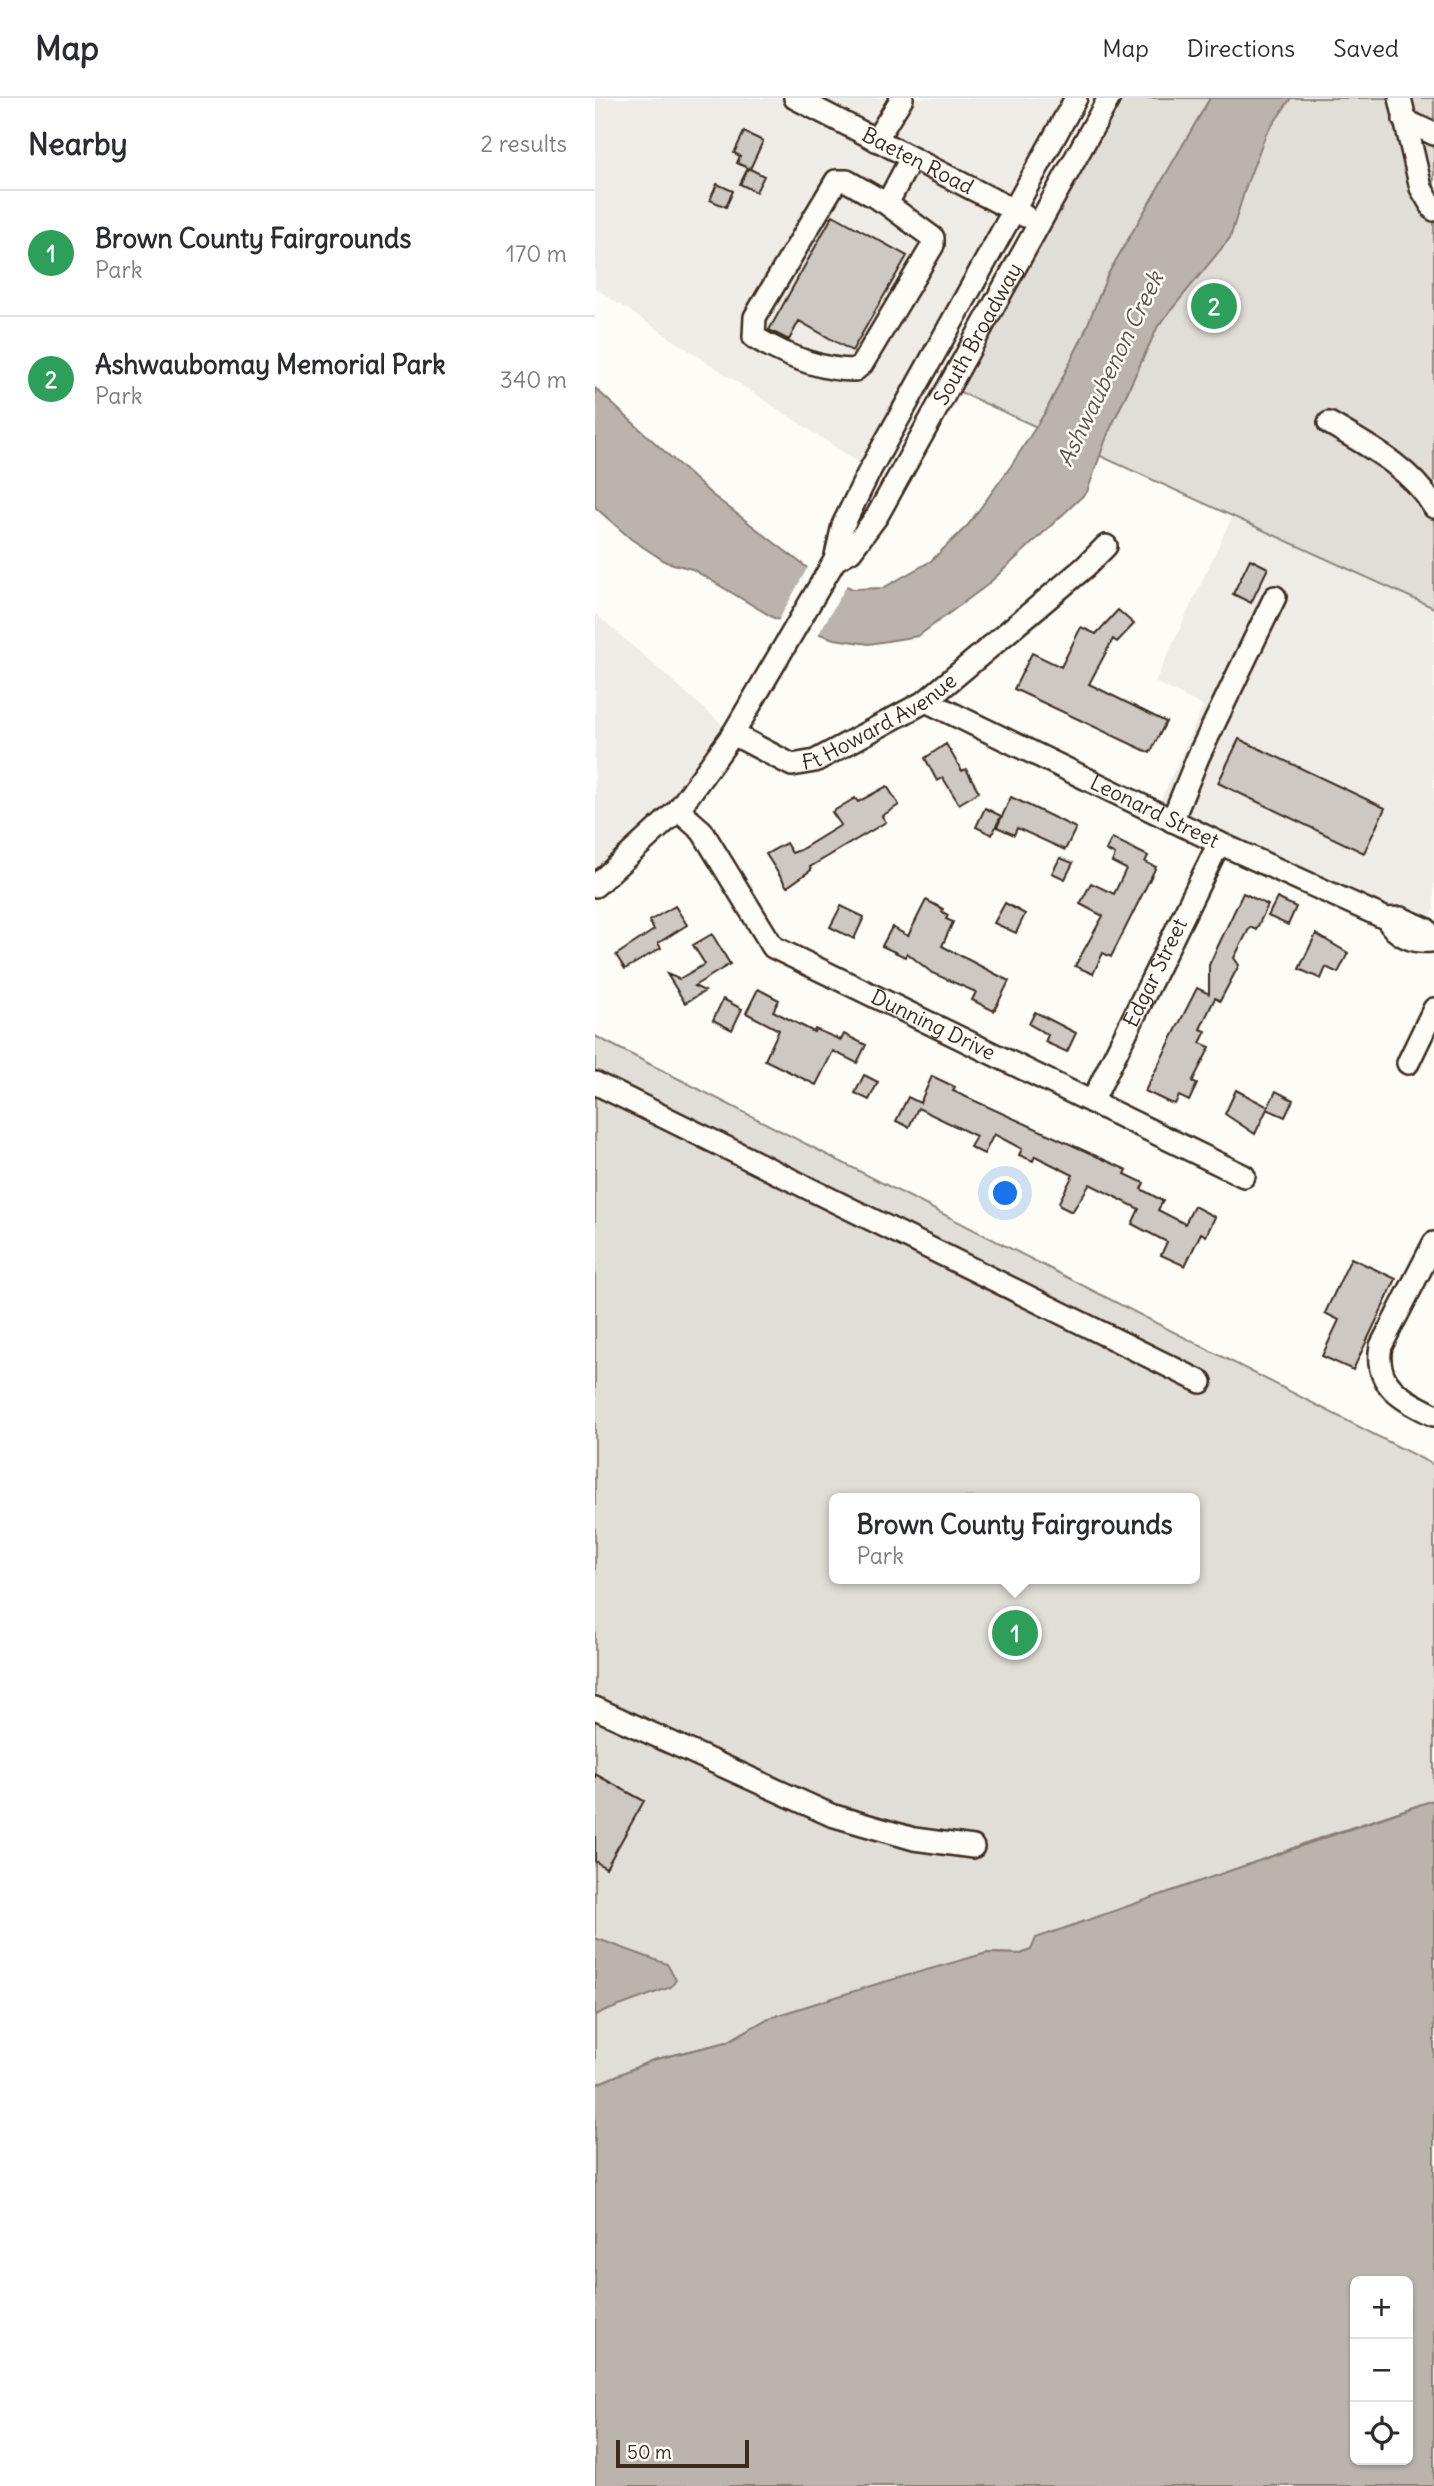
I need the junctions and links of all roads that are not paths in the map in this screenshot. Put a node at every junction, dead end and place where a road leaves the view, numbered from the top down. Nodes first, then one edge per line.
1 (795, 98) edge
2 (902, 98) edge
3 (1076, 98) edge
4 (1109, 98) edge
5 (1401, 98) edge
6 (1404, 120) junction
7 (1434, 134) edge
8 (876, 140) junction
9 (911, 158) junction
10 (887, 204) junction
11 (1434, 209) edge
12 (1013, 211) junction
13 (1039, 224) junction
14 (1329, 423) dead end
15 (1434, 507) edge
16 (1105, 546) dead end
17 (835, 560) junction
18 (1275, 597) dead end
19 (926, 701) junction
20 (733, 734) junction
21 (678, 810) junction
22 (1172, 821) junction
23 (1219, 844) junction
24 (595, 886) edge
25 (1433, 942) edge
26 (1434, 1009) edge
27 (1408, 1063) dead end
28 (595, 1083) edge
29 (1092, 1102) junction
30 (1244, 1176) dead end
31 (1434, 1243) edge
32 (1201, 1382) dead end
33 (1434, 1415) edge
34 (595, 1708) edge
35 (973, 1847) dead end

1 - 8 street, Baeten Road
2 - 8 street
3 - 12 street, South Broadway
4 - 13 street, South Broadway
5 - 6 street
6 - 7 street
6 - 11 street
8 - 9 street, Baeten Road
9 - 10 street
9 - 12 street, Baeten Road
10 - 10 street
12 - 13 street, Baeten Road
12 - 17 street, South Broadway
13 - 17 street, South Broadway
14 - 15 street
16 - 19 street, Ft Howard Avenue
17 - 20 street, South Broadway
18 - 22 street
19 - 20 street, Ft Howard Avenue
19 - 22 street, Leonard Street
20 - 21 street
21 - 24 street
21 - 29 street, Dunning Drive
22 - 23 street, Leonard Street
23 - 25 street, Leonard Street
23 - 29 street, Edgar Street
26 - 27 street
28 - 32 street
29 - 30 street, Dunning Drive
31 - 33 street
34 - 35 street

